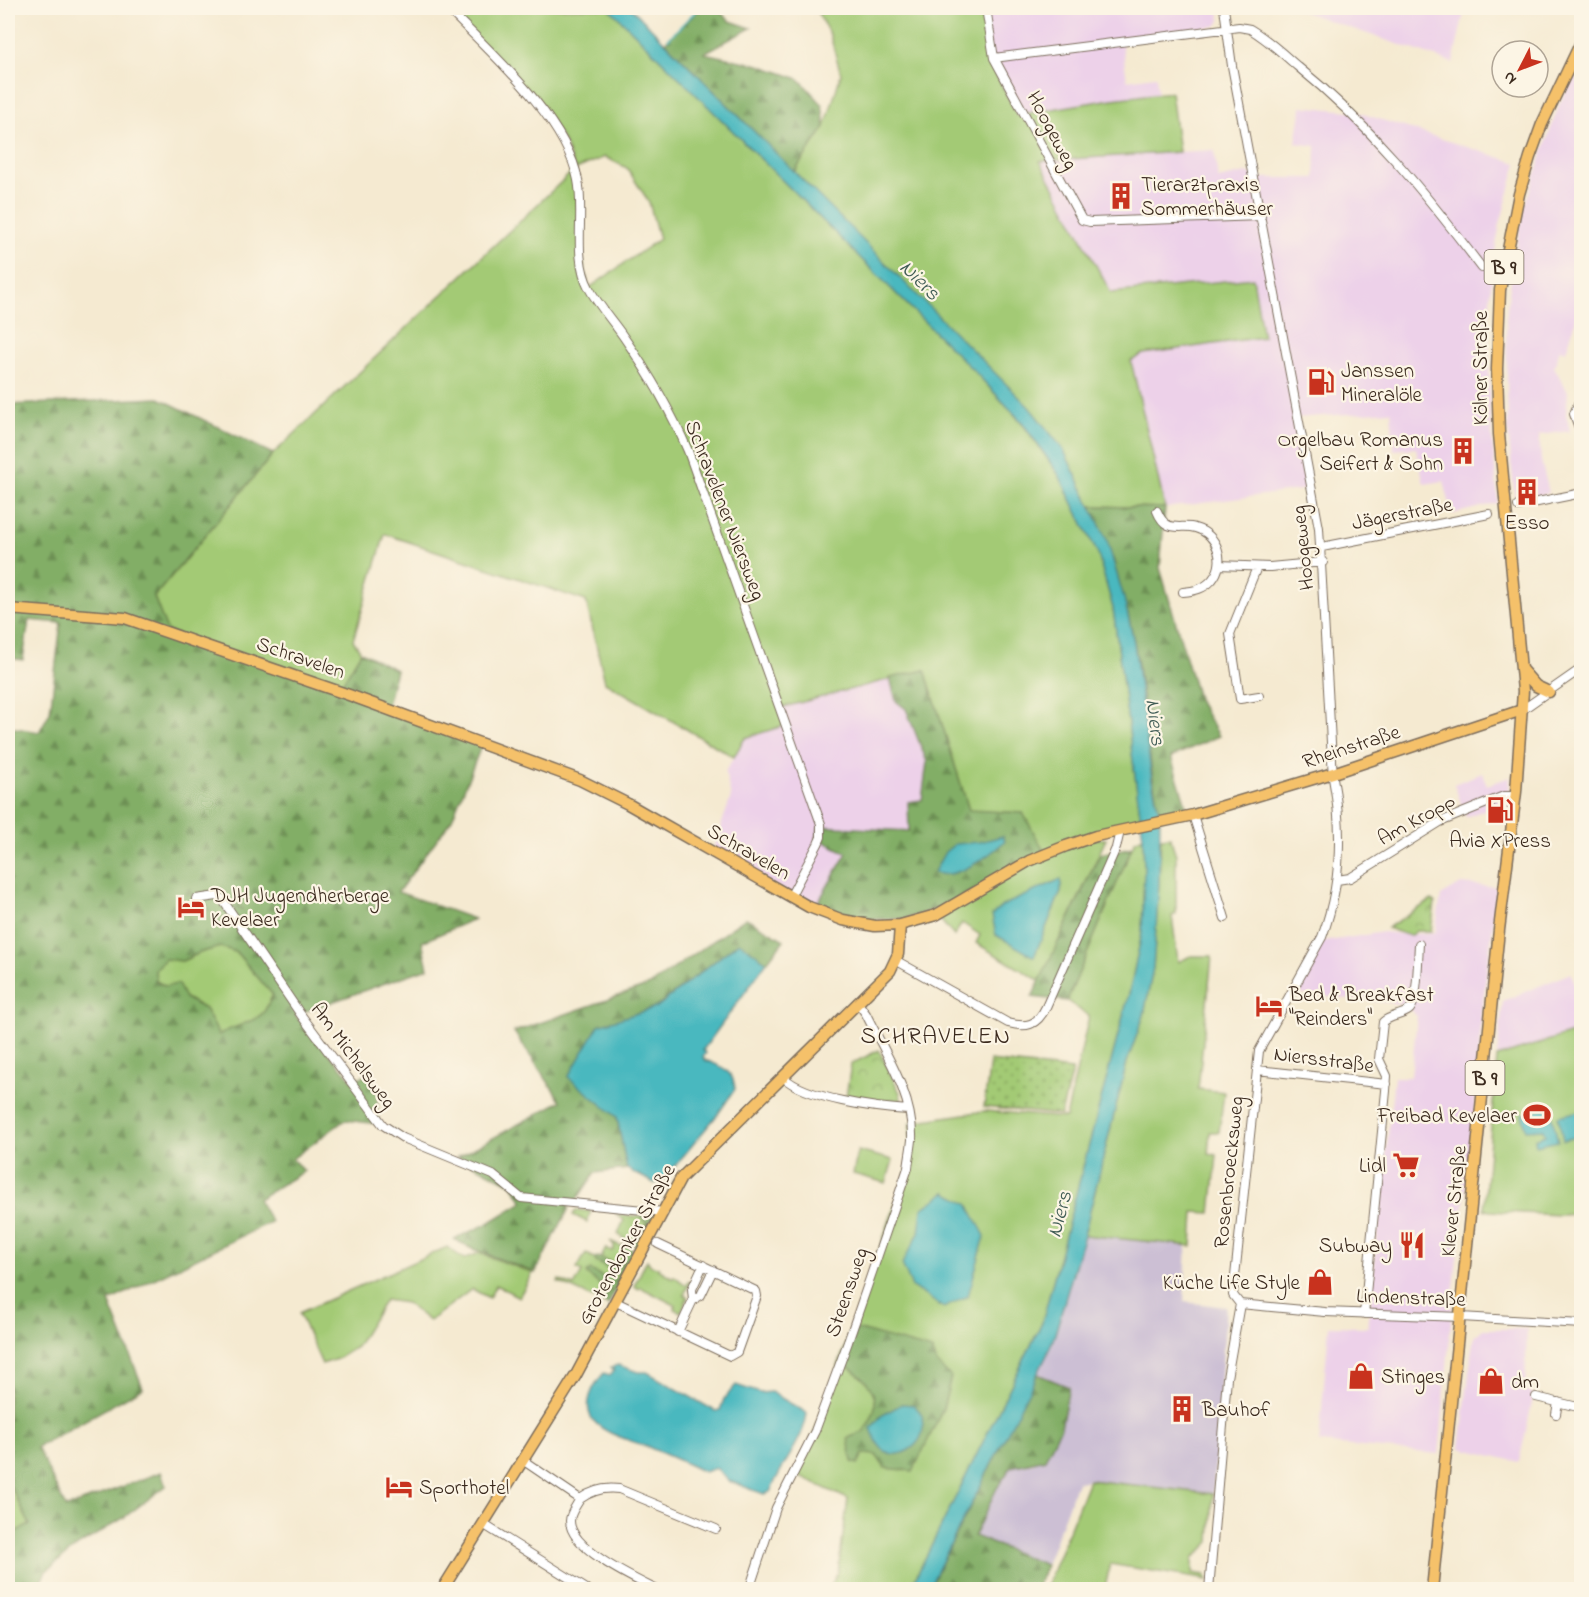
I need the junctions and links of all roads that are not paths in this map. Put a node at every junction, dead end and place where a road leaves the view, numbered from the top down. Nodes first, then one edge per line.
1 (447, 8) edge
2 (986, 8) edge
3 (1224, 8) edge
4 (1226, 29) junction
5 (1581, 40) edge
6 (994, 58) junction
7 (1261, 216) junction
8 (1482, 268) dead end
9 (1581, 396) edge
10 (1581, 436) edge
11 (1581, 493) edge
12 (1518, 506) dead end
13 (1157, 511) dead end
14 (1490, 514) dead end
15 (1322, 547) junction
16 (1323, 562) junction
17 (1219, 565) junction
18 (1257, 567) junction
19 (1183, 592) dead end
20 (8, 609) edge
21 (1581, 668) edge
22 (1521, 669) junction
23 (1549, 692) junction
24 (1259, 696) dead end
25 (1522, 710) junction
26 (1500, 718) junction
27 (1520, 738) junction
28 (1333, 773) junction
29 (1515, 796) junction
30 (1193, 815) junction
31 (1120, 831) junction
32 (1337, 880) junction
33 (790, 897) junction
34 (196, 899) dead end
35 (1225, 918) dead end
36 (900, 925) junction
37 (1419, 944) dead end
38 (897, 961) junction
39 (858, 1003) junction
40 (1257, 1070) junction
41 (783, 1077) junction
42 (1386, 1084) junction
43 (908, 1110) junction
44 (664, 1212) junction
45 (658, 1244) dead end
46 (703, 1265) junction
47 (713, 1270) junction
48 (693, 1300) junction
49 (616, 1302) junction
50 (1240, 1304) junction
51 (1364, 1314) junction
52 (1461, 1317) junction
53 (1581, 1324) edge
54 (678, 1332) junction
55 (1536, 1397) dead end
56 (1558, 1402) junction
57 (1581, 1408) edge
58 (1556, 1414) dead end
59 (524, 1461) junction
60 (580, 1499) junction
61 (483, 1524) junction
62 (716, 1529) dead end
63 (442, 1590) edge
64 (588, 1590) edge
65 (657, 1590) edge
66 (749, 1590) edge
67 (1209, 1590) edge
68 (1432, 1590) edge

1 - 33 street, Schravelener Niersweg
2 - 6 street
3 - 4 street, Hoogeweg
4 - 6 street
4 - 7 street, Hoogeweg
4 - 8 street
5 - 22 main road, Kölner Straße / B 9
6 - 7 street, Hoogeweg
7 - 15 street, Hoogeweg
9 - 10 street
11 - 12 street
13 - 17 street
14 - 15 street, Jägerstraße
15 - 16 street, Hoogeweg
16 - 18 street
16 - 28 street, Hoogeweg
17 - 18 street
17 - 19 street
18 - 24 street
20 - 33 main road, Schravelen
21 - 23 street, Rheinstraße
22 - 23 main road
22 - 25 main road, Kölner Straße / B 9
23 - 25 street, Rheinstraße
25 - 26 main road, Rheinstraße
25 - 27 main road, Klever Straße / B 9
26 - 27 main road
26 - 28 main road, Rheinstraße
27 - 29 main road, Klever Straße / B 9
28 - 30 main road, Rheinstraße
28 - 32 street, Rosenbroecksweg
29 - 32 street, Am Kropp
29 - 52 main road, Klever Straße / B 9
30 - 31 main road, Rheinstraße
30 - 35 street
31 - 36 main road, Schravelen
31 - 38 street
32 - 40 street, Rosenbroecksweg
33 - 36 main road, Schravelen
34 - 44 street, Am Michelsweg
36 - 38 main road
37 - 42 street
38 - 39 main road, Grotendonker Straße
39 - 41 main road, Grotendonker Straße
39 - 43 street, Steensweg
40 - 42 street, Niersstraße
40 - 50 street, Rosenbroecksweg
41 - 43 street
41 - 44 main road, Grotendonker Straße
42 - 51 street
43 - 66 street, Steensweg
44 - 49 main road, Grotendonker Straße
45 - 46 street
46 - 47 street
46 - 48 street
47 - 48 street
47 - 54 street
48 - 54 street
49 - 54 street
49 - 59 main road, Grotendonker Straße
50 - 51 street, Lindenstraße
50 - 67 street, Rosenbroecksweg
51 - 52 street, Lindenstraße
52 - 53 street, Lindenstraße
52 - 68 main road, Klever Straße / B 9
55 - 56 street
56 - 57 street
56 - 58 street
59 - 60 street
59 - 61 main road, Grotendonker Straße
60 - 62 street
60 - 65 street
61 - 63 main road, Grotendonker Straße
61 - 64 street

